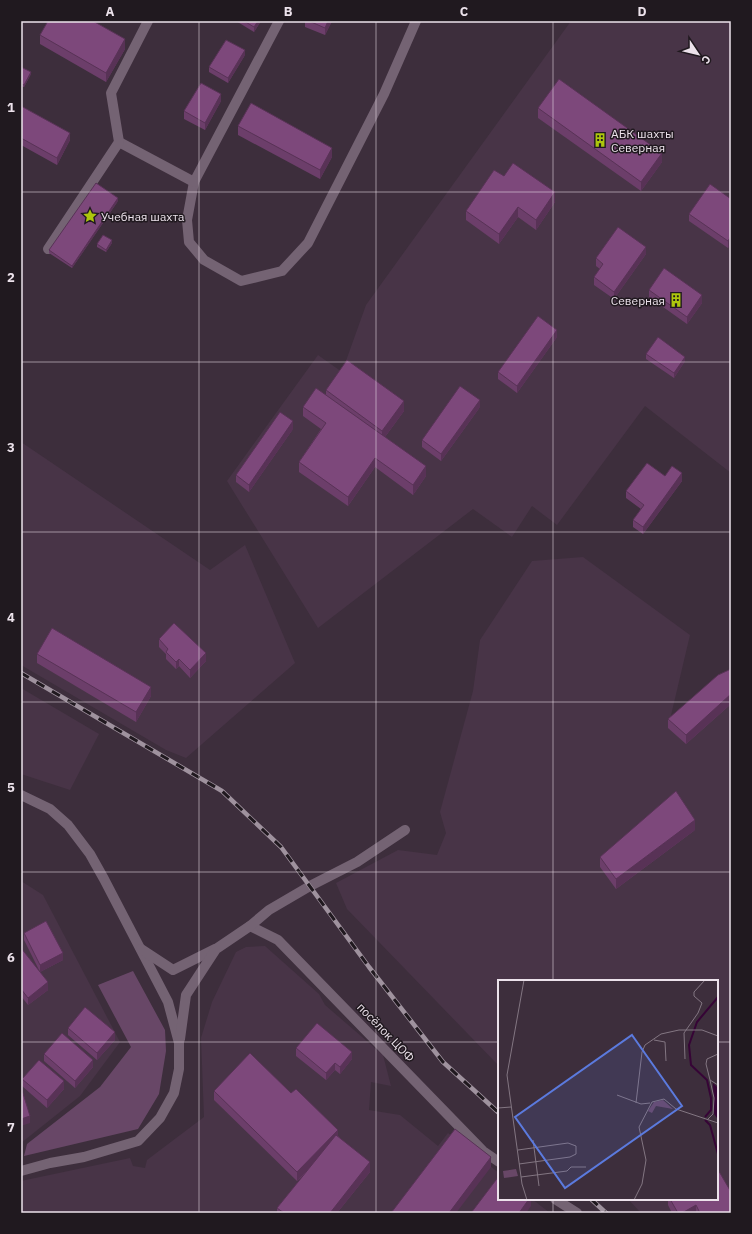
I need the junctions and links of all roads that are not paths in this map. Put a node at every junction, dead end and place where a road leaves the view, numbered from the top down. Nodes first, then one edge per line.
1 (148, 21) edge
2 (279, 21) edge
3 (416, 21) edge
4 (119, 142) junction
5 (194, 182) junction
6 (48, 249) edge
7 (21, 795) edge
8 (405, 830) dead end
9 (250, 926) junction
10 (141, 949) junction
11 (216, 949) junction
12 (179, 1043) junction
13 (498, 1161) edge
14 (21, 1171) edge
15 (557, 1200) edge
16 (577, 1213) edge

1 - 4 street
2 - 5 street
3 - 5 street
4 - 5 street
4 - 6 street
7 - 10 street
8 - 9 street
9 - 11 street
9 - 13 street, посёлок ЦОФ
10 - 11 street
10 - 12 street
11 - 12 street
12 - 14 street
15 - 16 street

